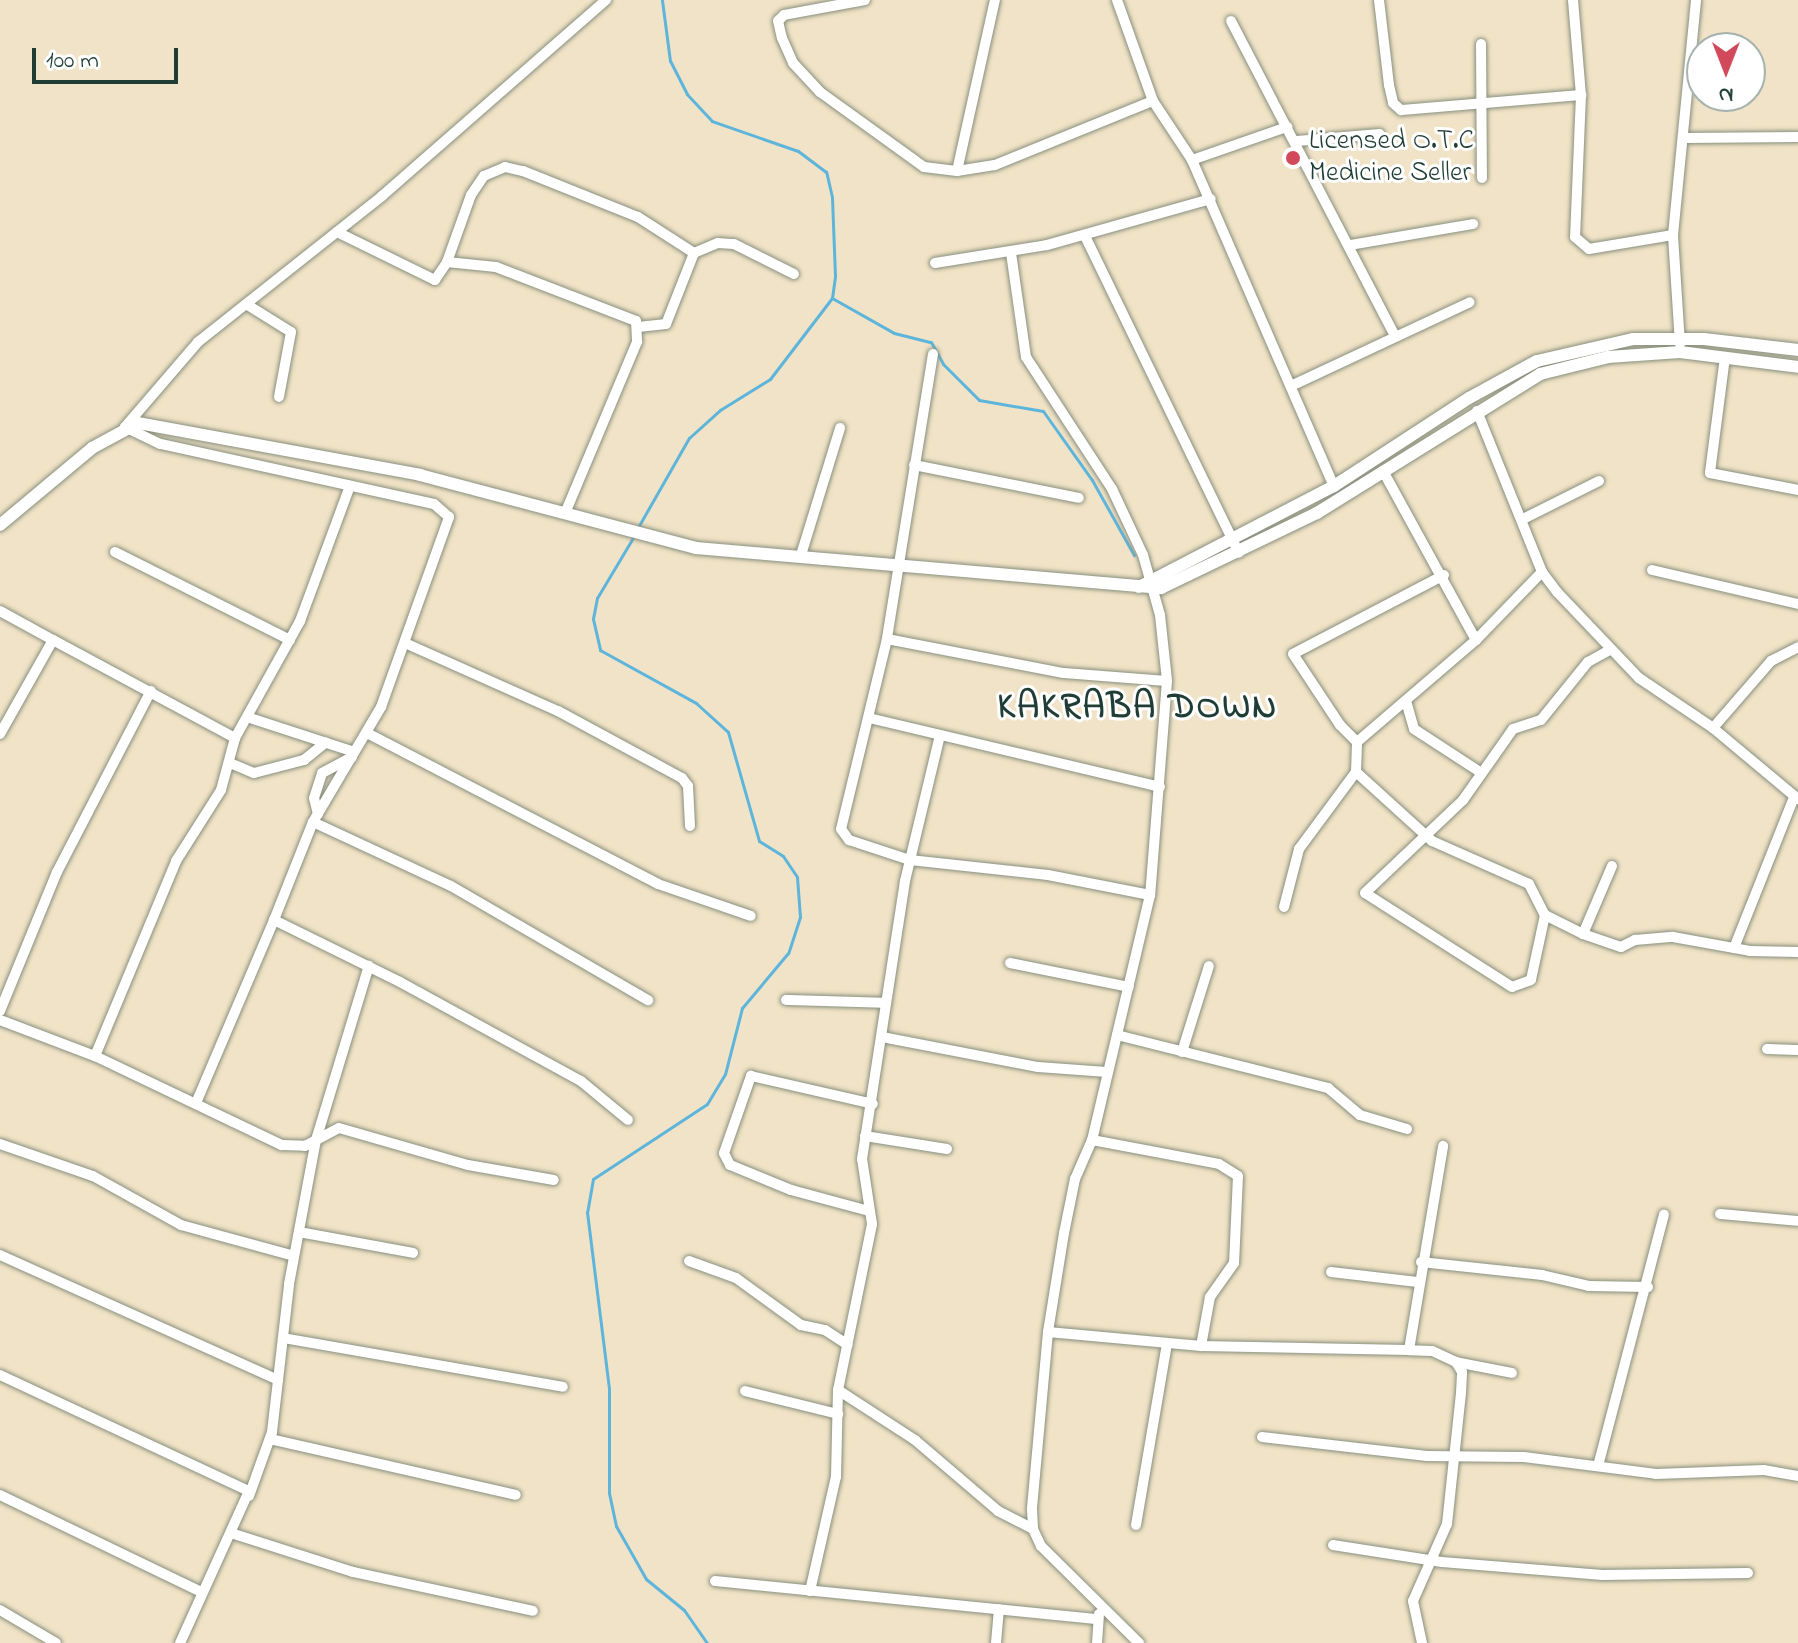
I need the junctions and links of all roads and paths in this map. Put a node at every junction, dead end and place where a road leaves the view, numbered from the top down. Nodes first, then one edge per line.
1 (606, 0) edge
2 (865, 0) edge
3 (995, 0) edge
4 (1117, 0) edge
5 (1379, 0) edge
6 (1573, 0) edge
7 (1696, 0) edge
8 (1231, 21) dead end
9 (1481, 44) dead end
10 (1581, 95) junction
11 (1153, 101) junction
12 (1482, 102) junction
13 (1287, 127) junction
14 (1380, 134) dead end
15 (1798, 137) edge
16 (1685, 138) junction
17 (1297, 141) junction
18 (1192, 160) junction
19 (957, 171) junction
20 (1482, 178) dead end
21 (1211, 199) junction
22 (1473, 224) dead end
23 (337, 232) junction
24 (1673, 235) junction
25 (1085, 236) junction
26 (1350, 245) junction
27 (694, 253) junction
28 (1011, 253) junction
29 (447, 262) junction
30 (935, 263) dead end
31 (794, 274) dead end
32 (1470, 302) dead end
33 (246, 304) junction
34 (638, 327) junction
35 (1394, 334) junction
36 (1680, 346) junction
37 (1798, 350) edge
38 (933, 354) dead end
39 (1725, 357) junction
40 (1798, 367) edge
41 (1293, 385) junction
42 (279, 397) dead end
43 (1477, 411) junction
44 (125, 427) junction
45 (840, 428) dead end
46 (914, 465) junction
47 (1383, 471) junction
48 (1599, 481) dead end
49 (350, 486) junction
50 (1334, 486) junction
51 (1798, 490) edge
52 (1079, 498) dead end
53 (565, 513) junction
54 (1523, 519) junction
55 (0, 525) edge
56 (1233, 540) junction
57 (115, 552) dead end
58 (1239, 553) junction
59 (801, 555) junction
60 (897, 562) junction
61 (1652, 570) dead end
62 (1542, 572) junction
63 (1444, 575) junction
64 (1152, 584) junction
65 (1798, 604) edge
66 (0, 611) edge
67 (887, 639) junction
68 (53, 640) junction
69 (290, 640) junction
70 (1476, 640) junction
71 (405, 643) junction
72 (1798, 647) edge
73 (1610, 650) junction
74 (1167, 681) junction
75 (151, 691) junction
76 (1406, 701) junction
77 (250, 718) junction
78 (869, 718) junction
79 (1713, 728) junction
80 (367, 733) junction
81 (0, 734) edge
82 (940, 735) junction
83 (235, 738) junction
84 (326, 742) junction
85 (1357, 742) junction
86 (353, 754) junction
87 (230, 763) junction
88 (1356, 772) junction
89 (1480, 772) junction
90 (1160, 787) junction
91 (1796, 798) edge
92 (315, 818) junction
93 (690, 826) dead end
94 (1426, 836) junction
95 (910, 860) junction
96 (1612, 866) dead end
97 (1150, 895) junction
98 (1284, 907) dead end
99 (1545, 915) junction
100 (751, 916) dead end
101 (274, 920) junction
102 (1583, 934) junction
103 (1734, 948) junction
104 (1798, 952) edge
105 (1010, 963) dead end
106 (369, 966) junction
107 (1209, 966) dead end
108 (1129, 987) junction
109 (648, 1000) dead end
110 (786, 1000) dead end
111 (886, 1003) junction
112 (0, 1011) edge
113 (0, 1020) edge
114 (1117, 1035) junction
115 (882, 1037) junction
116 (1767, 1049) dead end
117 (1798, 1050) edge
118 (1182, 1052) junction
119 (95, 1056) junction
120 (1107, 1072) junction
121 (196, 1103) junction
122 (873, 1104) junction
123 (628, 1120) dead end
124 (1407, 1129) dead end
125 (865, 1136) junction
126 (316, 1140) junction
127 (1092, 1140) junction
128 (0, 1144) edge
129 (1443, 1146) dead end
130 (947, 1149) dead end
131 (554, 1180) dead end
132 (869, 1211) junction
133 (1664, 1214) dead end
134 (1720, 1214) dead end
135 (1798, 1221) edge
136 (299, 1232) junction
137 (413, 1253) dead end
138 (0, 1255) edge
139 (294, 1256) junction
140 (689, 1261) dead end
141 (1421, 1262) junction
142 (1331, 1272) dead end
143 (1417, 1282) junction
144 (1648, 1287) junction
145 (1048, 1332) junction
146 (283, 1338) junction
147 (1167, 1344) junction
148 (848, 1345) junction
149 (1201, 1346) junction
150 (1409, 1350) junction
151 (1456, 1362) junction
152 (1512, 1373) dead end
153 (0, 1375) edge
154 (278, 1380) junction
155 (563, 1387) dead end
156 (838, 1390) junction
157 (745, 1391) dead end
158 (838, 1414) junction
159 (1262, 1437) dead end
160 (270, 1439) junction
161 (1452, 1457) junction
162 (1598, 1466) junction
163 (1798, 1476) edge
164 (0, 1495) edge
165 (516, 1495) dead end
166 (249, 1496) junction
167 (1136, 1525) dead end
168 (1033, 1529) junction
169 (231, 1533) junction
170 (1333, 1545) dead end
171 (1433, 1557) junction
172 (1748, 1573) dead end
173 (715, 1581) dead end
174 (810, 1591) junction
175 (202, 1592) junction
176 (1099, 1604) junction
177 (999, 1609) junction
178 (0, 1610) edge
179 (533, 1611) dead end
180 (1098, 1619) junction
181 (56, 1643) edge
182 (180, 1643) edge
183 (996, 1643) edge
184 (1097, 1643) edge
185 (1139, 1643) edge
186 (1422, 1643) edge

1 - 23 street
2 - 19 street
3 - 19 street
4 - 11 street
5 - 12 street
6 - 10 street
7 - 16 street
8 - 13 street
9 - 12 street
10 - 12 street
10 - 24 street
11 - 18 street
11 - 19 street
12 - 20 street
13 - 17 street
13 - 18 street
14 - 17 street
15 - 16 street
16 - 24 street
17 - 26 street
18 - 21 street
21 - 25 street
21 - 41 street
22 - 26 street
23 - 29 street
23 - 33 street
24 - 36 street
25 - 28 street
25 - 56 street
26 - 35 street
27 - 29 street
27 - 31 street
27 - 34 street
28 - 30 street
28 - 64 street
29 - 34 street
32 - 35 street
33 - 42 street
33 - 44 street
34 - 53 street
35 - 41 street
36 - 37 street
36 - 39 street
36 - 43 street
36 - 50 street
38 - 46 street
39 - 40 street
39 - 51 street
41 - 50 street
43 - 47 street
43 - 54 street
44 - 49 street
44 - 53 street
44 - 55 street
45 - 59 street
46 - 52 street
46 - 60 street
47 - 58 street
47 - 63 street
48 - 54 street
49 - 69 street
49 - 71 street
50 - 56 street
53 - 59 street
54 - 62 street
56 - 58 street
56 - 64 street
57 - 69 street
58 - 64 street
59 - 60 street
60 - 64 street
60 - 67 street
61 - 65 street
62 - 70 street
62 - 73 street
63 - 70 street
63 - 85 street
64 - 74 street
66 - 68 street
67 - 74 street
67 - 78 street
68 - 75 street
68 - 81 street
69 - 77 street
70 - 76 street
71 - 80 street
71 - 93 street
72 - 79 street
73 - 79 street
73 - 89 street
74 - 90 street
75 - 83 street
75 - 112 street
76 - 85 street
76 - 89 street
77 - 83 street
77 - 84 street
78 - 82 street
78 - 95 street
79 - 91 street
80 - 86 street
80 - 100 street
82 - 90 street
82 - 95 street
83 - 87 street
84 - 86 street
84 - 87 street
85 - 88 street
86 - 92 street
86 - 92 street
87 - 119 street
88 - 94 street
88 - 98 street
89 - 94 street
90 - 97 street
91 - 103 street
92 - 101 street
92 - 109 street
94 - 99 street
94 - 99 street
95 - 97 street
95 - 111 street
96 - 102 street
97 - 108 street
99 - 102 street
101 - 106 street
101 - 121 street
102 - 103 street
103 - 104 street
105 - 108 street
106 - 123 street
106 - 126 street
107 - 118 street
108 - 114 street
110 - 111 street
111 - 115 street
113 - 119 street
114 - 118 street
114 - 120 street
115 - 120 street
115 - 122 street
116 - 117 street
118 - 124 street
119 - 121 street
120 - 127 street
121 - 126 street
122 - 125 street
122 - 132 street
125 - 130 street
125 - 132 street
126 - 131 street
126 - 136 street
127 - 145 street
127 - 149 street
128 - 139 street
129 - 141 street
132 - 148 street
133 - 144 street
134 - 135 street
136 - 137 street
136 - 139 street
138 - 154 street
139 - 146 street
140 - 148 street
141 - 143 street
141 - 144 street
142 - 143 street
143 - 150 street
144 - 162 street
145 - 147 street
145 - 168 street
146 - 154 street
146 - 155 street
147 - 149 street
147 - 167 street
148 - 156 street
149 - 150 street
150 - 151 street
151 - 152 street
151 - 161 street
153 - 166 street
154 - 160 street
156 - 158 street
156 - 168 street
157 - 158 street
158 - 174 street
159 - 161 street
160 - 165 street
160 - 166 street
161 - 162 street
161 - 171 street
162 - 163 street
164 - 175 street
166 - 169 street
168 - 176 street
169 - 175 street
169 - 179 street
170 - 171 street
171 - 172 street
171 - 186 street
173 - 174 street
174 - 177 street
175 - 182 street
176 - 180 street
176 - 185 street
177 - 180 street
177 - 183 street
178 - 181 street
180 - 184 street

